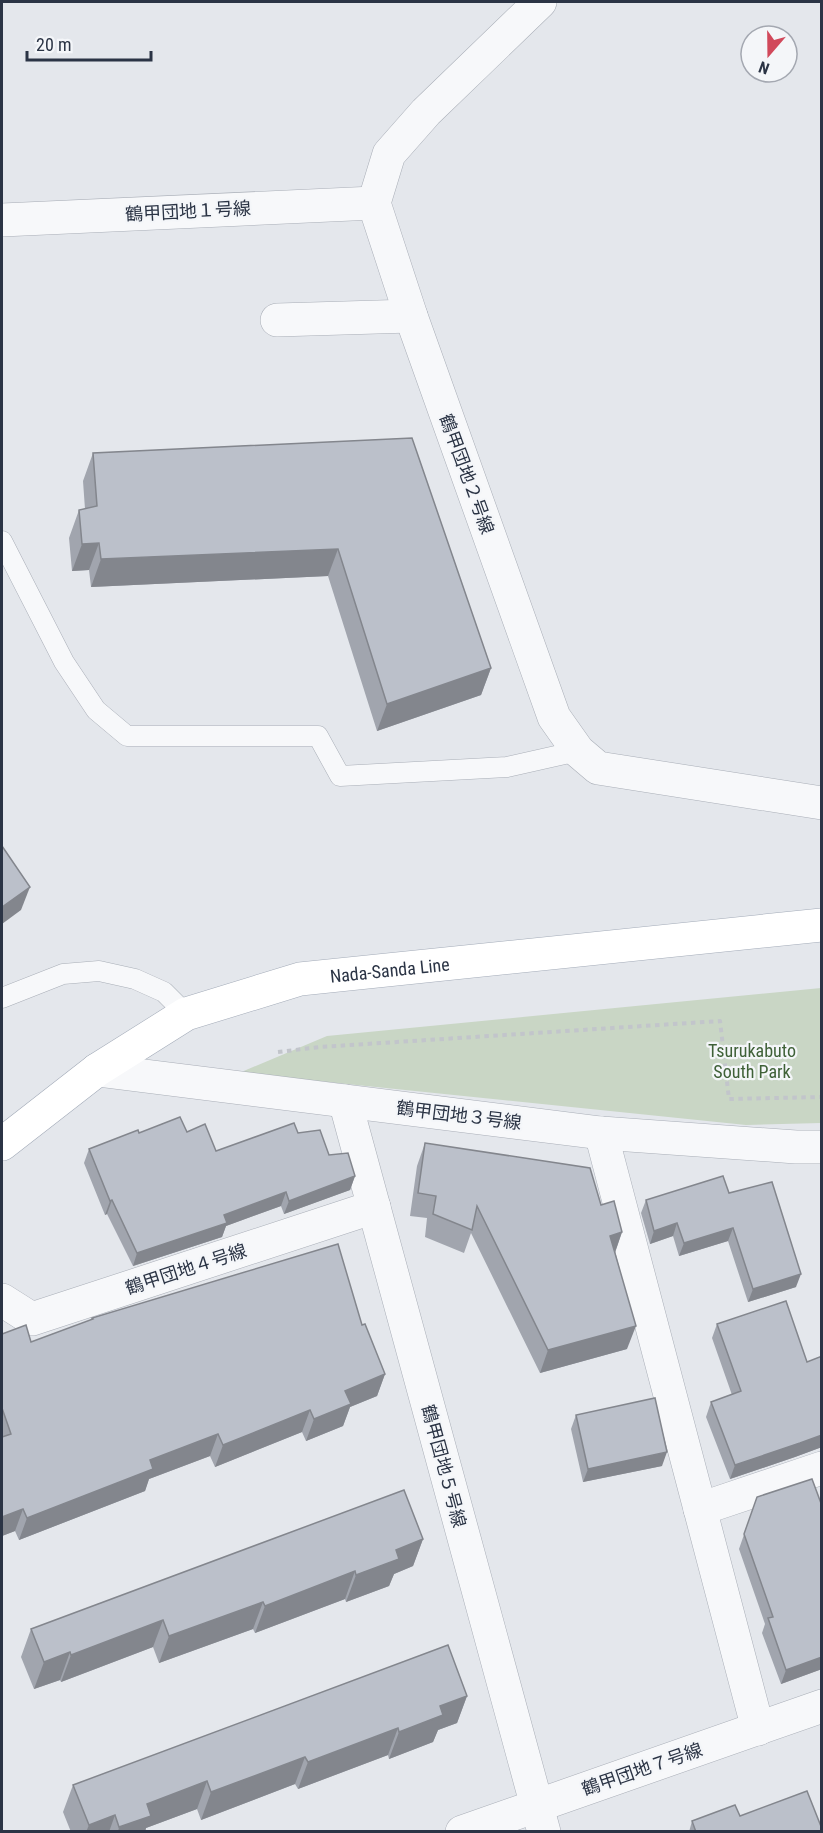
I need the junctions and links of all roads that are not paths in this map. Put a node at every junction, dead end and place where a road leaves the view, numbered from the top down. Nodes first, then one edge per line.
1 (540, 2) edge
2 (374, 203) junction
3 (2, 220) edge
4 (411, 315) junction
5 (277, 320) dead end
6 (2, 541) edge
7 (578, 751) junction
8 (822, 803) edge
9 (822, 925) edge
10 (2, 998) edge
11 (186, 1014) junction
12 (97, 1070) junction
13 (345, 1101) junction
14 (601, 1133) junction
15 (2, 1144) edge
16 (822, 1147) edge
17 (374, 1207) junction
18 (2, 1300) edge
19 (822, 1468) edge
20 (700, 1509) junction
21 (822, 1706) edge
22 (758, 1729) junction
23 (540, 1819) edge
24 (462, 1832) edge

1 - 2 street
2 - 3 street, 鶴甲団地１号線
2 - 4 street, 鶴甲団地２号線
4 - 5 street
4 - 7 street, 鶴甲団地２号線
6 - 7 lane
7 - 8 street, 鶴甲団地２号線
9 - 11 main road, Nada-Sanda Line
10 - 11 lane
11 - 12 main road, Nada-Sanda Line
12 - 13 street, 鶴甲団地３号線
12 - 15 main road, Nada-Sanda Line
13 - 14 street, 鶴甲団地３号線
13 - 17 street, 鶴甲団地５号線
14 - 16 street, 鶴甲団地３号線
14 - 20 street
17 - 18 street, 鶴甲団地４号線
17 - 23 street, 鶴甲団地５号線
19 - 20 street
20 - 22 street
21 - 22 street, 鶴甲団地７号線
22 - 23 street, 鶴甲団地７号線
23 - 24 street, 鶴甲団地７号線

